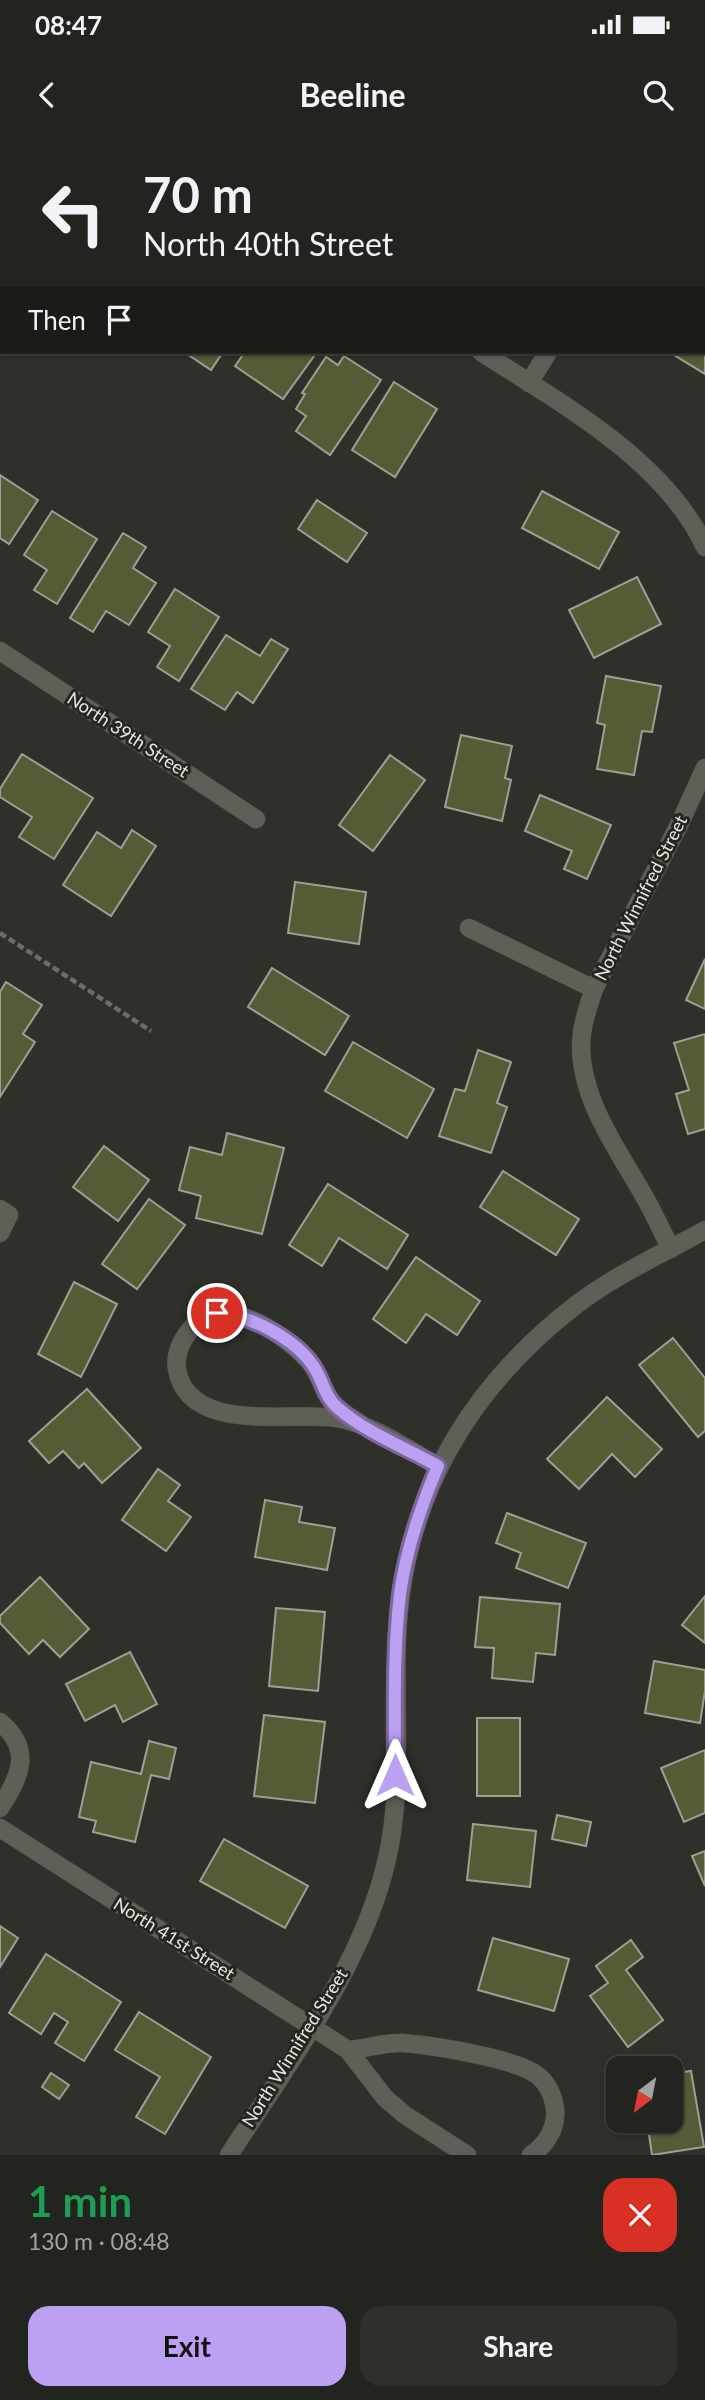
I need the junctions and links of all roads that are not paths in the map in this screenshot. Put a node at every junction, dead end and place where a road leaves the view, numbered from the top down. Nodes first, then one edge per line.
1 (484, 354) edge
2 (547, 354) edge
3 (529, 383) junction
4 (705, 547) edge
5 (0, 651) edge
6 (705, 768) edge
7 (256, 819) dead end
8 (469, 928) dead end
9 (594, 989) junction
10 (4, 1212) edge
11 (705, 1230) edge
12 (0, 1233) edge
13 (671, 1249) junction
14 (361, 1424) junction
15 (438, 1466) junction
16 (0, 1722) edge
17 (0, 1808) edge
18 (0, 1828) edge
19 (312, 2026) junction
20 (348, 2050) junction
21 (229, 2155) edge
22 (467, 2155) edge
23 (531, 2155) edge

1 - 3 street
2 - 3 street
3 - 4 street
5 - 7 street, North 39th Street
6 - 9 street, North Winnifred Street
8 - 9 street, North Winnifred Street
9 - 13 street, North Winnifred Street
10 - 12 street
11 - 13 street
13 - 15 street, North Winnifred Street
14 - 14 street
14 - 15 street
15 - 19 street, North Winnifred Street
16 - 17 street
18 - 19 street, North 41st Street
19 - 20 street, North 41st Street
19 - 21 street, North Winnifred Street
20 - 22 street, North 41st Street
20 - 23 street

